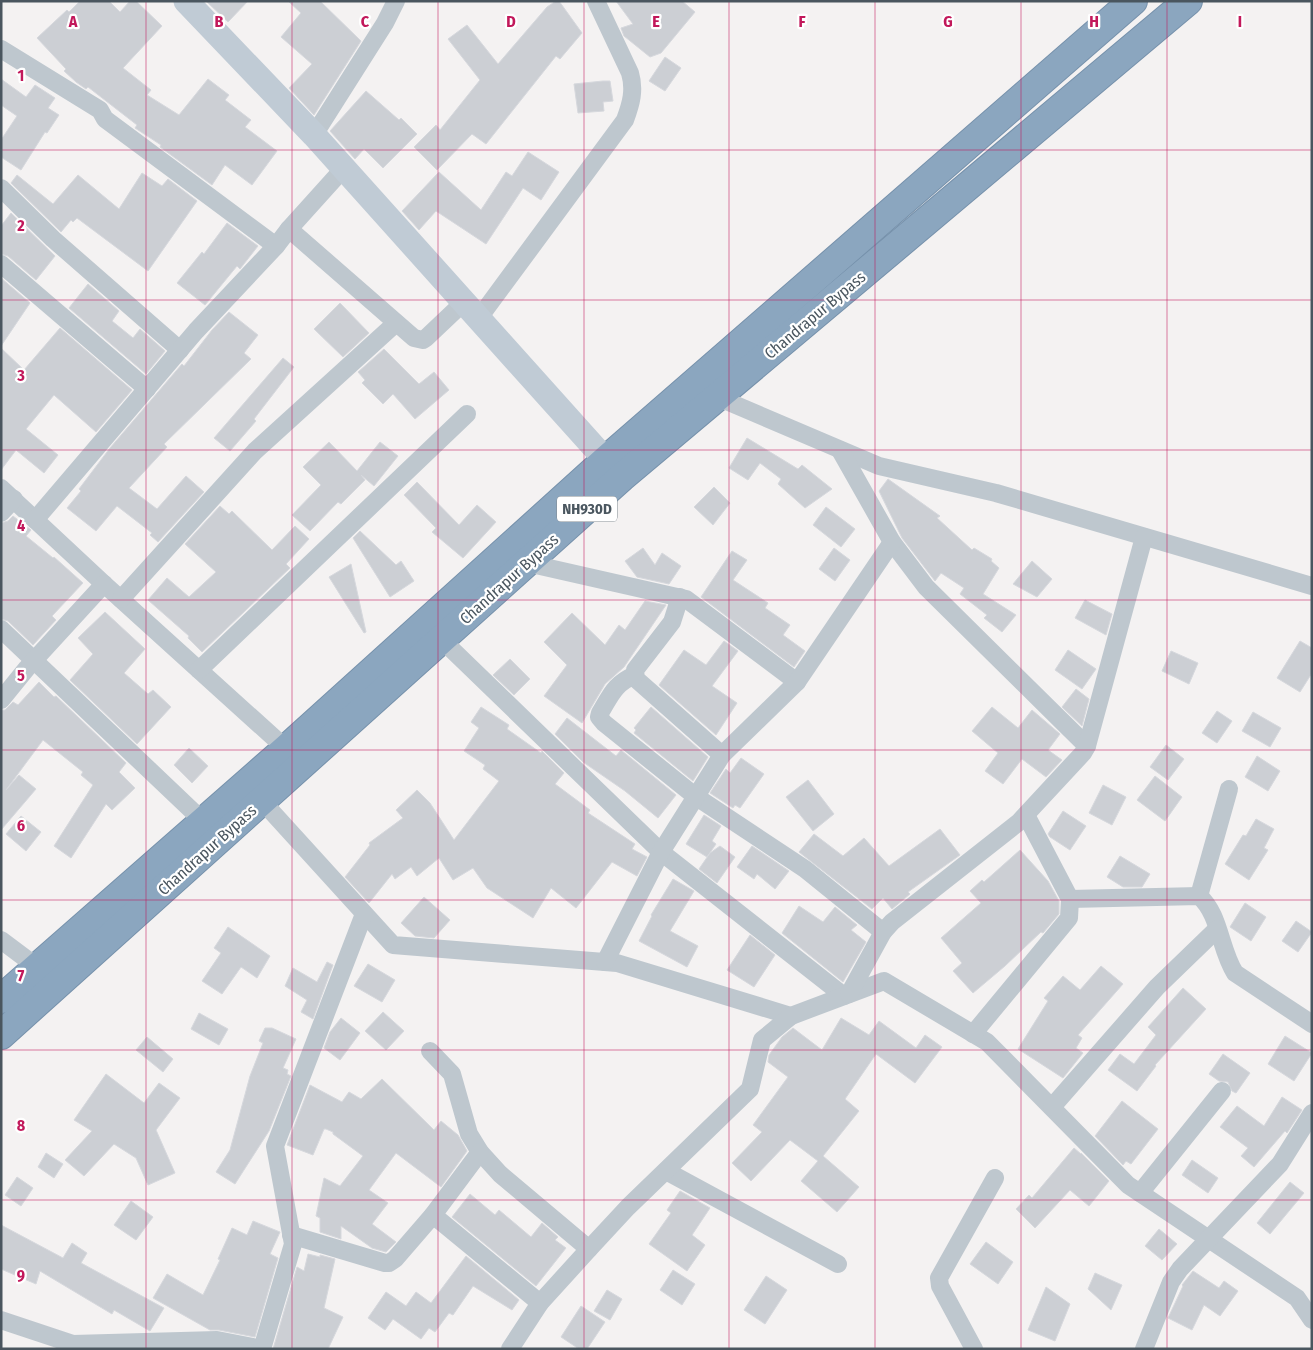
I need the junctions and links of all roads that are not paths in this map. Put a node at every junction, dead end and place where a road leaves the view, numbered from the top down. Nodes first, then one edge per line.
1 (186, 1) edge
2 (396, 1) edge
3 (596, 1) edge
4 (1133, 1) edge
5 (1188, 1) edge
6 (1, 49) edge
7 (314, 135) junction
8 (344, 168) junction
9 (1, 188) edge
10 (289, 229) junction
11 (276, 246) junction
12 (1, 264) edge
13 (472, 310) junction
14 (396, 323) junction
15 (180, 350) junction
16 (147, 389) junction
17 (717, 397) junction
18 (467, 414) dead end
19 (840, 450) junction
20 (614, 469) junction
21 (8, 494) edge
22 (1, 513) edge
23 (35, 520) junction
24 (1144, 537) junction
25 (892, 542) junction
26 (527, 563) junction
27 (104, 584) junction
28 (1312, 586) edge
29 (680, 597) junction
30 (121, 599) junction
31 (1, 629) edge
32 (441, 640) junction
33 (34, 660) junction
34 (199, 670) junction
35 (635, 675) junction
36 (797, 682) junction
37 (1, 700) edge
38 (1087, 746) junction
39 (722, 755) junction
40 (294, 757) junction
41 (1229, 789) dead end
42 (695, 796) junction
43 (262, 801) junction
44 (1026, 815) junction
45 (204, 822) junction
46 (661, 852) junction
47 (1199, 896) junction
48 (1070, 899) junction
49 (364, 914) junction
50 (1217, 929) junction
51 (883, 932) junction
52 (1, 940) edge
53 (605, 962) junction
54 (37, 967) junction
55 (846, 995) junction
56 (1, 998) edge
57 (791, 1016) junction
58 (1311, 1023) edge
59 (973, 1034) junction
60 (1, 1035) edge
61 (430, 1051) dead end
62 (1222, 1091) dead end
63 (1052, 1107) junction
64 (1312, 1113) edge
65 (480, 1152) junction
66 (666, 1171) junction
67 (996, 1178) dead end
68 (1140, 1192) junction
69 (433, 1215) junction
70 (291, 1235) junction
71 (1209, 1239) junction
72 (589, 1249) junction
73 (838, 1264) dead end
74 (540, 1303) junction
75 (1, 1320) edge
76 (1312, 1320) edge
77 (214, 1344) edge
78 (262, 1349) edge
79 (510, 1349) edge
80 (974, 1349) edge
81 (1144, 1349) edge

1 - 7 main road
2 - 7 street
3 - 13 street
4 - 20 highway, Chandrapur Bypass / NH930D
5 - 17 highway, Chandrapur Bypass / NH930D
6 - 11 street
7 - 8 main road
8 - 10 street
8 - 13 main road
9 - 15 street
10 - 11 street
10 - 14 street
11 - 15 street
12 - 16 street
13 - 14 street
13 - 20 main road
14 - 30 street
15 - 16 street
16 - 23 street
17 - 19 street
17 - 20 highway, Chandrapur Bypass / NH930D
18 - 34 street
19 - 24 street
19 - 25 street
20 - 26 highway, Chandrapur Bypass / NH930D
20 - 40 highway, Chandrapur Bypass / NH930D
21 - 22 street
21 - 23 street
23 - 27 street
24 - 28 street
24 - 38 street
25 - 36 street
25 - 38 street
26 - 29 street
26 - 32 highway, Chandrapur Bypass / NH930D
27 - 30 street
27 - 33 street
29 - 35 street
29 - 36 street
30 - 34 street
31 - 33 street
32 - 40 highway, Chandrapur Bypass / NH930D
32 - 46 street
33 - 37 street
33 - 45 street
34 - 40 street
35 - 39 street
35 - 42 street
36 - 39 street
38 - 44 street
39 - 42 street
40 - 43 highway, Chandrapur Bypass / NH930D
40 - 45 highway, Chandrapur Bypass / NH930D
41 - 47 street
42 - 46 street
42 - 51 street
43 - 49 street
43 - 60 highway, Chandrapur Bypass / NH930D
44 - 48 street
44 - 51 street
45 - 54 highway, Chandrapur Bypass / NH930D
46 - 53 street
46 - 55 street
47 - 48 street
47 - 50 street
48 - 59 street
49 - 53 street
49 - 70 street
50 - 58 street
50 - 63 street
51 - 55 street
52 - 54 street
53 - 57 street
54 - 56 highway, Chandrapur Bypass / NH930D
55 - 57 street
55 - 59 street
57 - 66 street
59 - 63 street
61 - 65 street
62 - 68 street
63 - 68 street
64 - 71 street
65 - 69 street
65 - 72 street
66 - 72 street
66 - 73 street
67 - 80 street
68 - 71 street
69 - 70 street
69 - 74 street
70 - 78 street
71 - 76 street
71 - 81 street
72 - 74 street
74 - 79 street
75 - 77 street
77 - 78 street

